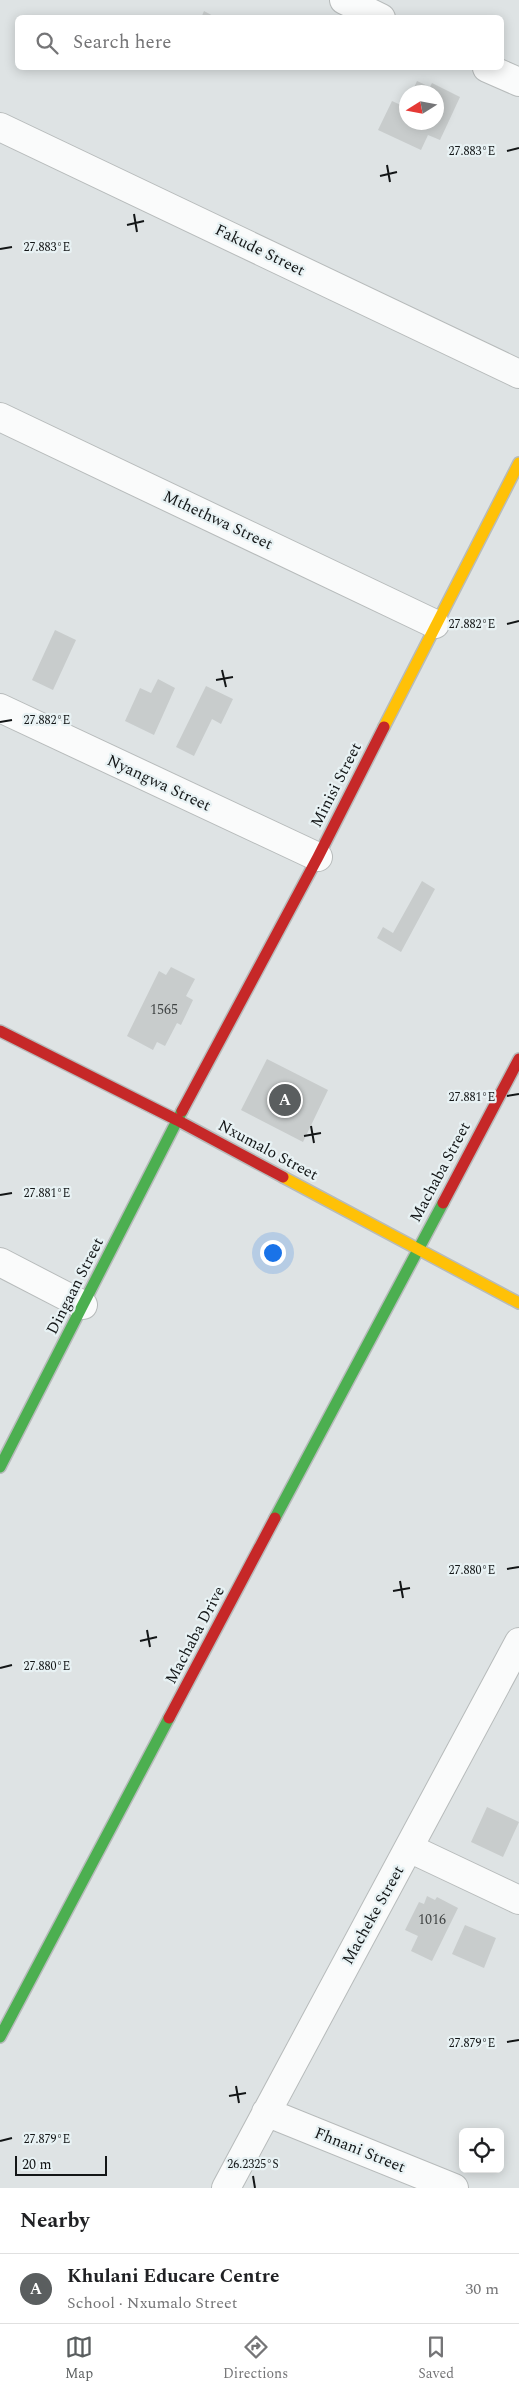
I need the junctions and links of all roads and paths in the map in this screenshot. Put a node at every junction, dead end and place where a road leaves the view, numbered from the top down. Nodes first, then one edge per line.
1 (344, 0) edge
2 (375, 15) edge
3 (492, 70) edge
4 (519, 82) edge
5 (0, 127) edge
6 (519, 374) edge
7 (0, 416) edge
8 (519, 463) edge
9 (435, 624) junction
10 (0, 708) edge
11 (318, 857) junction
12 (0, 1031) edge
13 (519, 1059) edge
14 (177, 1120) junction
15 (419, 1248) junction
16 (0, 1262) edge
17 (519, 1304) edge
18 (83, 1306) junction
19 (0, 1467) edge
20 (519, 1642) edge
21 (409, 1848) junction
22 (519, 1900) edge
23 (0, 2036) edge
24 (266, 2112) junction
25 (226, 2188) edge
26 (454, 2188) edge

1 - 2 street
3 - 4 street
5 - 6 street, Fakude Street
7 - 9 street, Mthethwa Street
8 - 9 street, Minisi Street
9 - 11 street, Minisi Street
10 - 11 street, Nyangwa Street
11 - 14 street, Minisi Street
12 - 14 street, Nxumalo Street
13 - 15 street, Machaba Street
14 - 15 street, Nxumalo Street
14 - 18 street, Dingaan Street
15 - 17 street, Nxumalo Street
15 - 23 street, Machaba Drive
16 - 18 street
18 - 19 street, Dingaan Street
20 - 21 street, Macheke Street
21 - 22 street
21 - 24 street, Macheke Street
24 - 25 street, Macheke Street
24 - 26 street, Fhnani Street

